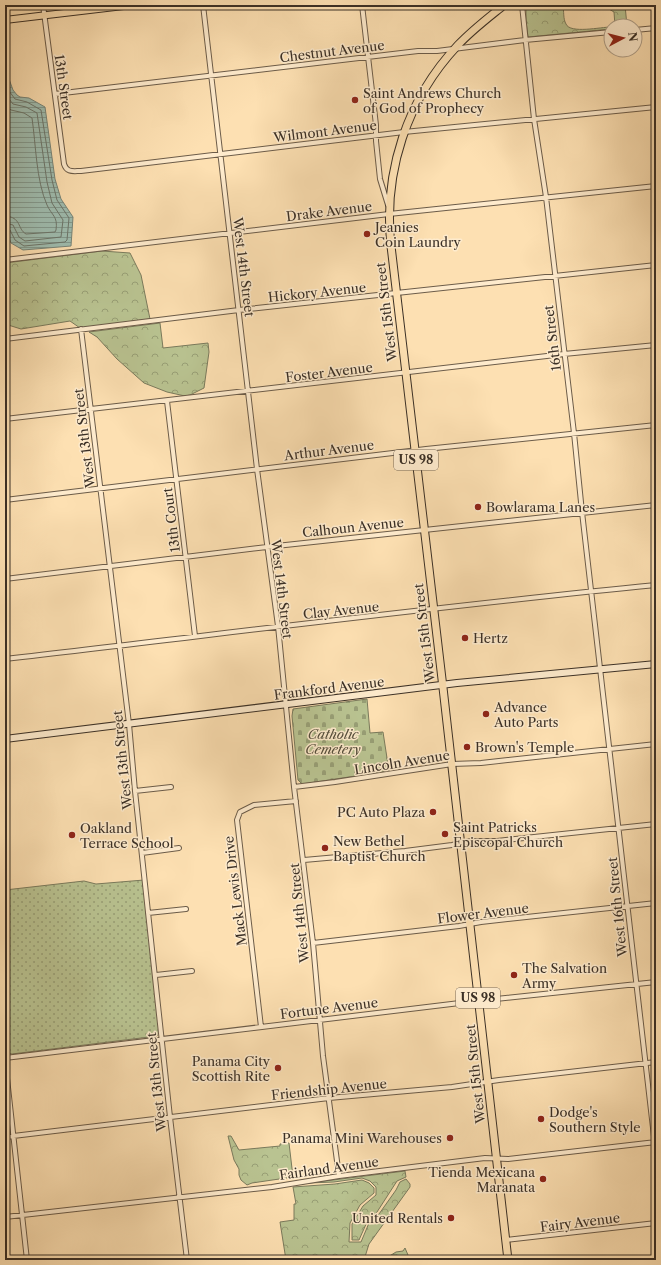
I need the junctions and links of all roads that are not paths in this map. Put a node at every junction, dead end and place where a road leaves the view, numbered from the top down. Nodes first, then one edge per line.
1 (43, 5) edge
2 (132, 5) edge
3 (203, 5) edge
4 (362, 5) edge
5 (504, 5) edge
6 (522, 5) edge
7 (44, 16) junction
8 (5, 20) edge
9 (656, 28) edge
10 (643, 29) edge
11 (603, 33) edge
12 (525, 40) junction
13 (454, 49) junction
14 (368, 57) junction
15 (211, 75) junction
16 (55, 94) junction
17 (656, 107) edge
18 (534, 119) junction
19 (404, 132) junction
20 (376, 136) junction
21 (220, 154) junction
22 (68, 170) joint
23 (656, 186) edge
24 (546, 197) junction
25 (389, 211) junction
26 (230, 233) junction
27 (5, 260) edge
28 (656, 265) edge
29 (555, 276) junction
30 (396, 293) junction
31 (239, 310) junction
32 (81, 329) junction
33 (5, 339) edge
34 (656, 345) edge
35 (564, 354) junction
36 (406, 373) junction
37 (249, 391) junction
38 (167, 401) junction
39 (91, 409) junction
40 (5, 419) edge
41 (656, 426) edge
42 (574, 433) junction
43 (415, 450) junction
44 (258, 469) junction
45 (176, 478) junction
46 (100, 488) junction
47 (5, 500) edge
48 (656, 505) edge
49 (582, 512) junction
50 (424, 530) junction
51 (267, 547) junction
52 (186, 557) junction
53 (110, 566) junction
54 (5, 579) edge
55 (656, 585) edge
56 (591, 591) junction
57 (433, 608) junction
58 (278, 626) junction
59 (195, 636) junction
60 (120, 646) junction
61 (5, 659) edge
62 (656, 664) edge
63 (600, 670) junction
64 (443, 685) junction
65 (286, 704) junction
66 (129, 724) junction
67 (5, 739) edge
68 (656, 744) edge
69 (610, 749) junction
70 (452, 764) junction
71 (171, 787) dead end
72 (294, 787) junction
73 (135, 791) junction
74 (296, 802) junction
75 (656, 824) edge
76 (619, 827) junction
77 (461, 843) junction
78 (179, 848) dead end
79 (142, 852) junction
80 (304, 860) junction
81 (656, 903) edge
82 (627, 906) junction
83 (186, 909) dead end
84 (148, 913) junction
85 (470, 924) junction
86 (312, 943) junction
87 (192, 971) dead end
88 (156, 975) junction
89 (656, 982) edge
90 (636, 984) junction
91 (479, 1001) junction
92 (320, 1020) junction
93 (261, 1027) junction
94 (162, 1039) junction
95 (5, 1059) edge
96 (656, 1062) edge
97 (646, 1064) junction
98 (488, 1081) junction
99 (329, 1098) junction
100 (170, 1117) junction
101 (14, 1136) junction
102 (5, 1137) edge
103 (655, 1142) edge
104 (656, 1154) edge
105 (497, 1158) junction
106 (339, 1176) junction
107 (180, 1197) junction
108 (22, 1215) junction
109 (5, 1217) edge
110 (656, 1223) edge
111 (506, 1240) junction
112 (27, 1260) edge
113 (187, 1260) edge
114 (508, 1260) edge

1 - 7 street, 13th Street
2 - 7 main road
3 - 15 street, West 14th Street
4 - 14 street, West 15th Street
5 - 13 highway, US 98
6 - 12 street, 16th Street
7 - 8 main road
7 - 16 street, 13th Street
9 - 10 street
11 - 12 street, Chestnut Avenue
12 - 13 street, Chestnut Avenue
12 - 18 street, 16th Street
13 - 14 street, Chestnut Avenue
13 - 19 highway, US 98
14 - 15 street, Chestnut Avenue
14 - 20 street, West 15th Street
15 - 16 street, Chestnut Avenue
15 - 21 street, West 14th Street
16 - 22 street, 13th Street
17 - 18 street, Wilmont Avenue
18 - 19 street, Wilmont Avenue
18 - 24 street, 16th Street
19 - 20 street, Wilmont Avenue
19 - 25 highway, US 98
20 - 21 street, Wilmont Avenue
20 - 25 street, West 15th Street
21 - 22 street, Wilmont Avenue
21 - 26 street, West 14th Street
23 - 24 street, Drake Avenue
24 - 25 street, Drake Avenue
24 - 29 street, 16th Street
25 - 26 street, Drake Avenue
25 - 30 highway, West 15th Street / US 98
26 - 27 street, Drake Avenue
26 - 31 street, West 14th Street
28 - 29 street, Hickory Avenue
29 - 30 street, Hickory Avenue
29 - 35 street, 16th Street
30 - 31 street, Hickory Avenue
30 - 36 highway, West 15th Street / US 98
31 - 32 street, Hickory Avenue
31 - 37 street, West 14th Street
32 - 33 street, Hickory Avenue
32 - 39 street, West 13th Street
34 - 35 street, Foster Avenue
35 - 36 street, Foster Avenue
35 - 42 street, 16th Street
36 - 37 street, Foster Avenue
36 - 43 highway, West 15th Street / US 98
37 - 38 street, Foster Avenue
37 - 44 street, West 14th Street
38 - 39 street, Foster Avenue
38 - 45 street, 13th Court
39 - 40 street, Foster Avenue
39 - 46 street, West 13th Street
41 - 42 street, Arthur Avenue
42 - 43 street, Arthur Avenue
42 - 49 street, 16th Street
43 - 44 street, Arthur Avenue
43 - 50 highway, West 15th Street / US 98
44 - 45 street, Arthur Avenue
44 - 51 street, West 14th Street
45 - 46 street, Arthur Avenue
45 - 52 street, 13th Court
46 - 47 street, Arthur Avenue
46 - 53 street, West 13th Street
48 - 49 street, Calhoun Avenue
49 - 50 street, Calhoun Avenue
49 - 56 street, 16th Street
50 - 51 street, Calhoun Avenue
50 - 57 highway, West 15th Street / US 98
51 - 52 street, Calhoun Avenue
51 - 58 street, West 14th Street
52 - 53 street, Calhoun Avenue
52 - 59 street, 13th Court
53 - 54 street, Calhoun Avenue
53 - 60 street, West 13th Street
55 - 56 street, Clay Avenue
56 - 57 street, Clay Avenue
56 - 63 street, 16th Street
57 - 58 street, Clay Avenue
57 - 64 highway, West 15th Street / US 98
58 - 59 street, Clay Avenue
58 - 65 street, West 14th Street
59 - 60 street, Clay Avenue
60 - 61 street, Clay Avenue
60 - 66 street, West 13th Street
62 - 63 main road, Frankford Avenue
63 - 64 main road, Frankford Avenue
63 - 69 street, West 16th Street
64 - 65 main road, Frankford Avenue
64 - 70 highway, West 15th Street / US 98
65 - 66 main road, Frankford Avenue
65 - 72 street, West 14th Street
66 - 67 main road, Frankford Avenue
66 - 73 street, West 13th Street
68 - 69 street, Lincoln Avenue
69 - 70 street, Lincoln Avenue
69 - 76 street, West 16th Street
70 - 72 street, Lincoln Avenue
70 - 77 highway, West 15th Street / US 98
71 - 73 street
72 - 74 street, West 14th Street
73 - 79 street, West 13th Street
74 - 80 street, West 14th Street
74 - 93 street, Mack Lewis Drive
75 - 76 street
76 - 77 street
76 - 82 street, West 16th Street
77 - 80 street
77 - 85 highway, West 15th Street / US 98
78 - 79 street
79 - 84 street, West 13th Street
80 - 86 street, West 14th Street
81 - 82 street, Flower Avenue
82 - 85 street, Flower Avenue
82 - 90 street, West 16th Street
83 - 84 street
84 - 88 street, West 13th Street
85 - 86 street, Flower Avenue
85 - 91 highway, West 15th Street / US 98
86 - 92 street, West 14th Street
87 - 88 street
88 - 94 street, West 13th Street
89 - 90 street, Fortune Avenue
90 - 91 street, Fortune Avenue
90 - 97 street, West 16th Street
91 - 92 street, Fortune Avenue
91 - 98 highway, West 15th Street / US 98
92 - 93 street, Fortune Avenue
92 - 99 street, West 14th Street
93 - 94 street, Fortune Avenue
94 - 95 street, Fortune Avenue
94 - 100 street, West 13th Street
95 - 101 street
96 - 97 street, Friendship Avenue
97 - 98 street, Friendship Avenue
97 - 103 street, West 16th Street
98 - 99 street, Friendship Avenue
98 - 105 highway, West 15th Street / US 98
99 - 100 street, Friendship Avenue
99 - 106 street, West 14th Street
100 - 101 street, Friendship Avenue
100 - 107 street, West 13th Street
101 - 102 street, Friendship Avenue
101 - 108 street
103 - 104 street
103 - 105 street, Fairland Avenue
105 - 106 street, Fairland Avenue
105 - 111 highway, West 15th Street / US 98
106 - 107 street, Fairland Avenue
107 - 108 street, Fairland Avenue
107 - 113 street, West 13th Street
108 - 109 street, Fairland Avenue
108 - 112 street
110 - 111 street, Fairy Avenue
111 - 114 highway, West 15th Street / US 98

